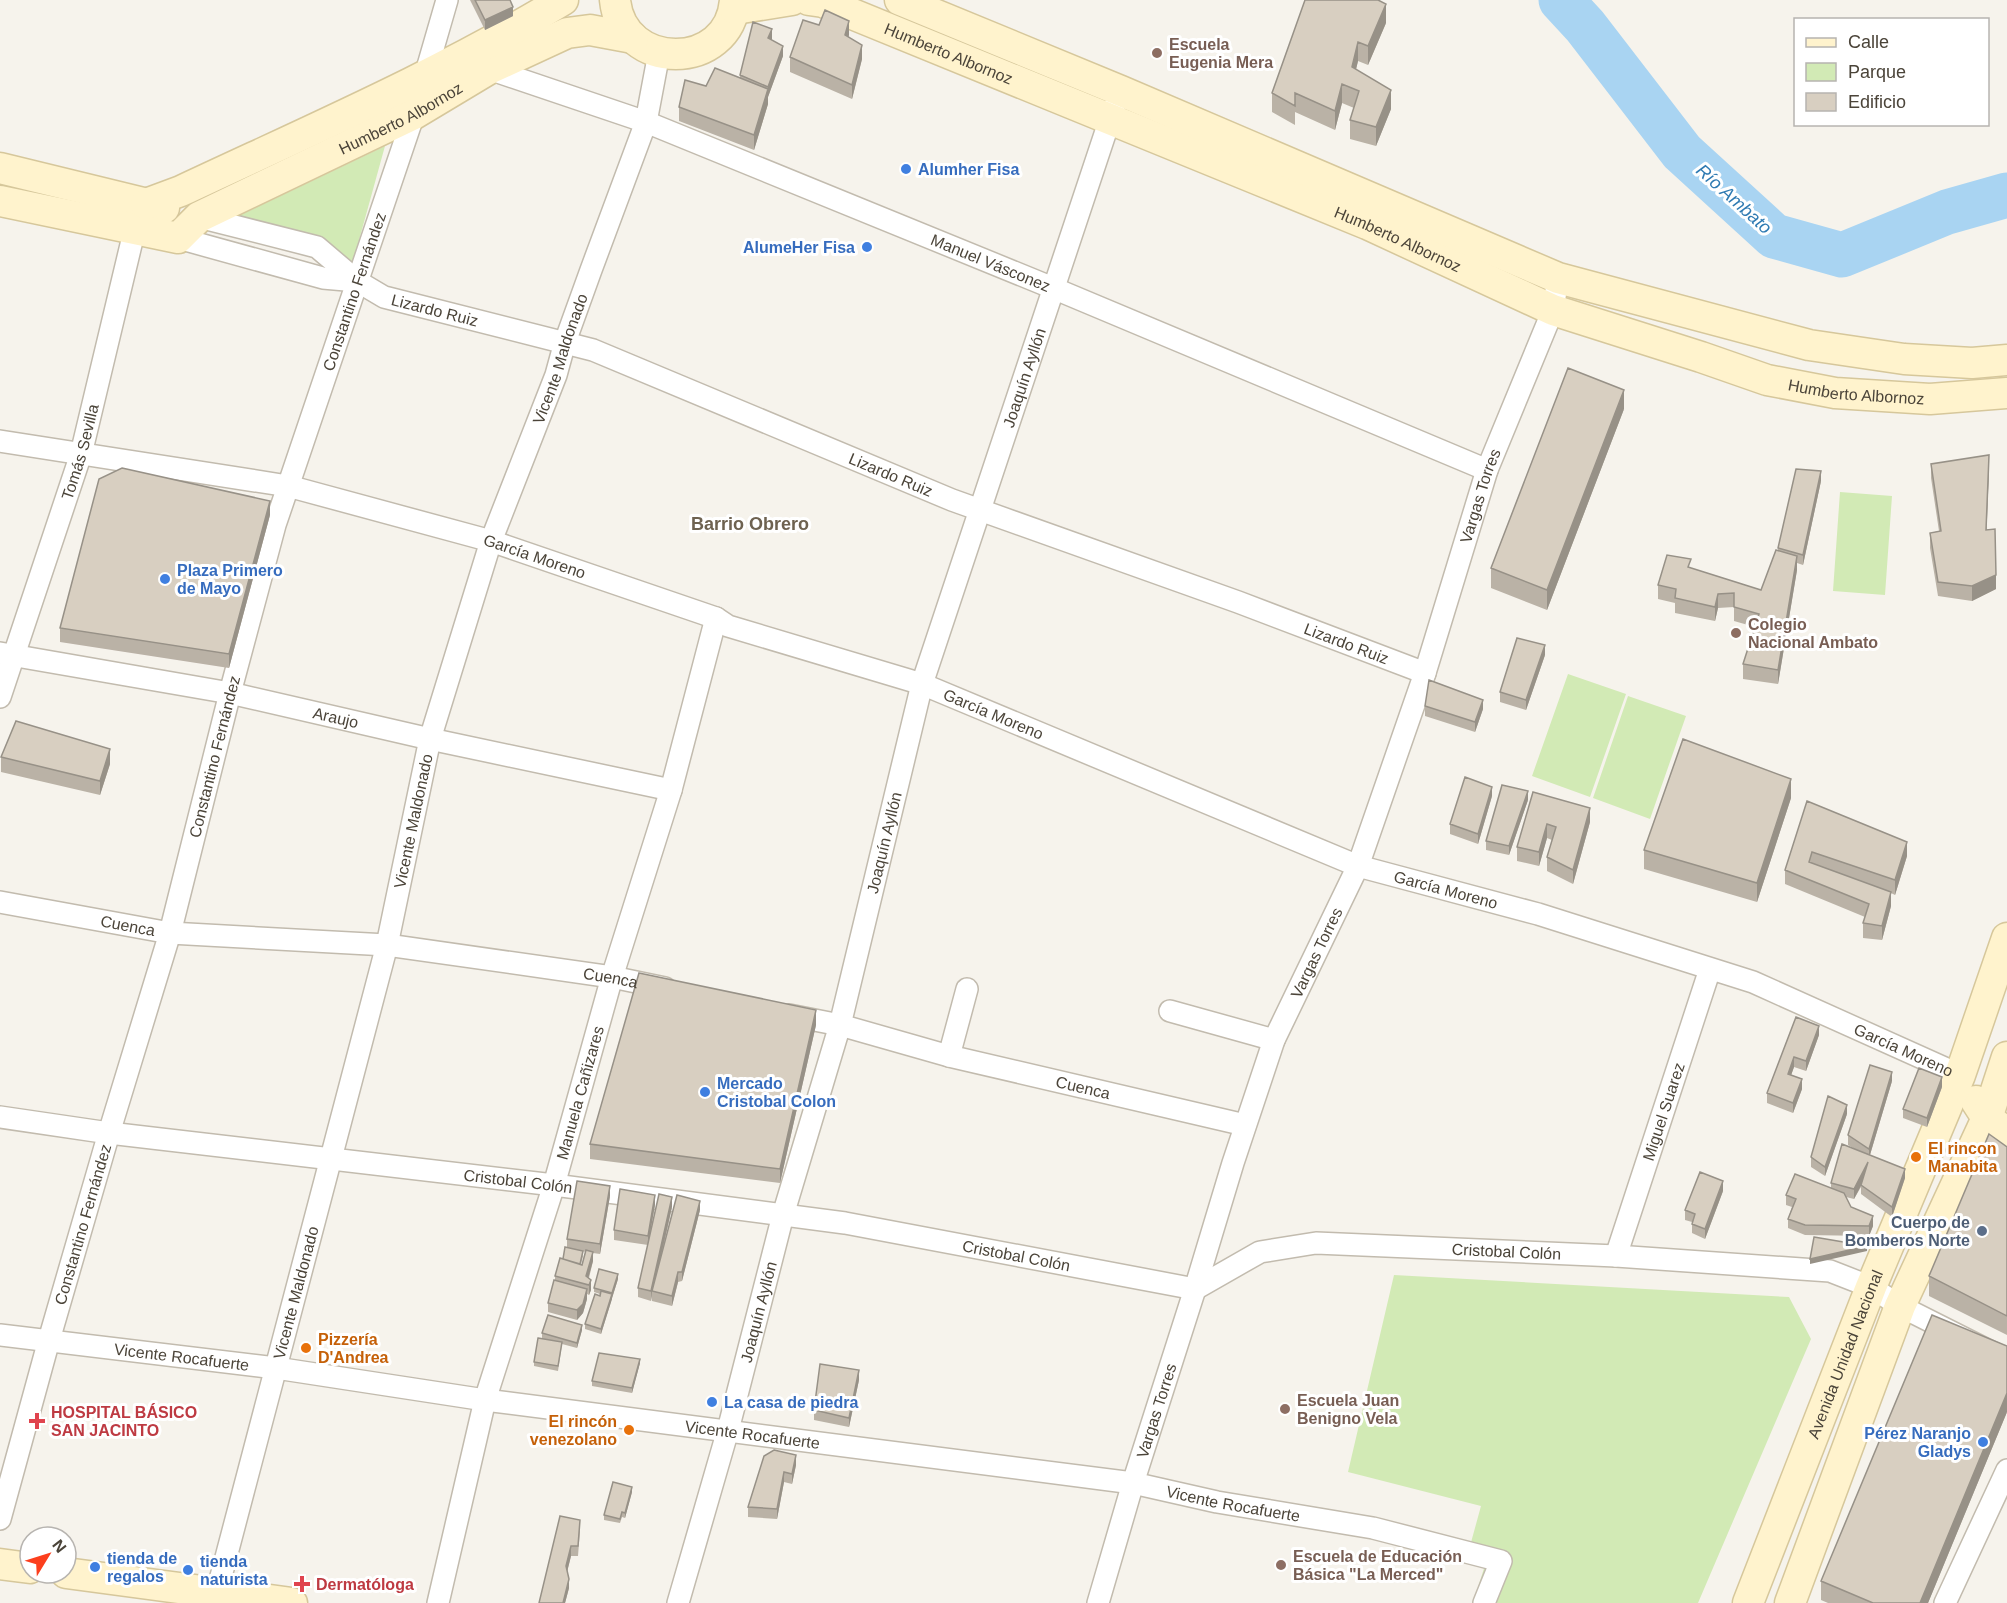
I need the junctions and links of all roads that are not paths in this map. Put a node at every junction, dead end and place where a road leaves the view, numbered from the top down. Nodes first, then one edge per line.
1 (447, 0) edge
2 (563, 0) edge
3 (615, 0) edge
4 (792, 0) edge
5 (808, 0) edge
6 (900, 0) edge
7 (735, 5) edge
8 (633, 38) junction
9 (659, 53) junction
10 (489, 69) junction
11 (424, 78) junction
12 (1121, 91) junction
13 (414, 114) junction
14 (1109, 118) junction
15 (646, 122) junction
16 (0, 168) edge
17 (0, 201) edge
18 (141, 216) junction
19 (188, 228) junction
20 (1558, 278) junction
21 (357, 281) junction
22 (1053, 288) junction
23 (1553, 310) junction
24 (565, 342) junction
25 (2007, 360) edge
26 (2007, 393) edge
27 (0, 441) edge
28 (81, 454) junction
29 (1487, 470) junction
30 (288, 486) junction
31 (979, 510) junction
32 (491, 541) junction
33 (716, 618) junction
34 (7, 654) edge
35 (1425, 674) junction
36 (922, 684) junction
37 (230, 693) junction
38 (0, 697) edge
39 (430, 739) junction
40 (671, 790) junction
41 (1358, 866) junction
42 (0, 902) edge
43 (170, 933) junction
44 (2007, 938) edge
45 (387, 945) junction
46 (1710, 969) junction
47 (612, 977) junction
48 (967, 989) dead end
49 (680, 992) edge
50 (771, 1011) edge
51 (1170, 1011) dead end
52 (840, 1025) junction
53 (1274, 1040) junction
54 (949, 1056) junction
55 (2007, 1057) edge
56 (1960, 1075) junction
57 (2002, 1092) edge
58 (0, 1117) edge
59 (1245, 1125) junction
60 (1997, 1125) edge
61 (109, 1133) junction
62 (332, 1159) junction
63 (554, 1185) junction
64 (783, 1215) junction
65 (1616, 1256) junction
66 (1871, 1287) junction
67 (1195, 1289) junction
68 (1900, 1306) junction
69 (0, 1335) edge
70 (49, 1340) junction
71 (2007, 1360) edge
72 (276, 1368) junction
73 (485, 1400) junction
74 (728, 1430) junction
75 (2007, 1470) edge
76 (1133, 1483) junction
77 (0, 1519) edge
78 (0, 1564) edge
79 (18, 1566) edge
80 (78, 1575) edge
81 (216, 1598) edge
82 (292, 1603) edge
83 (438, 1603) edge
84 (678, 1603) edge
85 (1098, 1603) edge
86 (1484, 1603) edge
87 (1748, 1603) edge
88 (1790, 1603) edge
89 (1945, 1603) edge

1 - 11 street, Constantino Fernández
2 - 11 main road, Humberto Albornoz
3 - 8 main road
4 - 7 main road
5 - 14 main road, Humberto Albornoz
6 - 12 main road, Humberto Albornoz
7 - 9 main road
8 - 9 main road
8 - 10 main road, Humberto Albornoz
9 - 15 street, Vicente Maldonado
10 - 13 main road, Humberto Albornoz
10 - 15 street, Manuel Vásconez
11 - 13 street, Constantino Fernández
11 - 18 main road, Humberto Albornoz
12 - 14 street, Joaquín Ayllón
12 - 20 main road, Humberto Albornoz
13 - 19 main road, Humberto Albornoz
13 - 21 street, Constantino Fernández
14 - 22 street, Joaquín Ayllón
14 - 23 main road, Humberto Albornoz
15 - 22 street, Manuel Vásconez
15 - 24 street, Vicente Maldonado
16 - 18 main road, Lizardo Ruiz
17 - 18 main road, Lizardo Ruiz
18 - 19 main road, Lizardo Ruiz
18 - 28 street, Tomás Sevilla
19 - 21 street, Lizardo Ruiz
19 - 21 street, Lizardo Ruiz
20 - 23 street, Vargas Torres
20 - 25 main road, Humberto Albornoz
21 - 24 street, Lizardo Ruiz
21 - 30 street, Constantino Fernández
22 - 29 street, Manuel Vásconez
22 - 31 street, Joaquín Ayllón
23 - 26 main road, Humberto Albornoz
23 - 29 street, Vargas Torres
24 - 31 street, Lizardo Ruiz
24 - 32 street, Vicente Maldonado
27 - 28 street, García Moreno
28 - 30 street, García Moreno
28 - 34 street, Tomás Sevilla
29 - 35 street, Vargas Torres
30 - 32 street, García Moreno
30 - 37 street, Constantino Fernández
31 - 35 street, Lizardo Ruiz
31 - 36 street, Joaquín Ayllón
32 - 33 street, García Moreno
32 - 39 street, Vicente Maldonado
33 - 36 street, García Moreno
33 - 40 street, Manuela Cañizares
34 - 37 street, Araujo
34 - 38 street, Tomás Sevilla
35 - 41 street, Vargas Torres
36 - 41 street, García Moreno
36 - 52 street, Joaquín Ayllón
37 - 39 street, Araujo
37 - 43 street, Constantino Fernández
39 - 40 street, Araujo
39 - 45 street, Vicente Maldonado
40 - 47 street, Manuela Cañizares
41 - 46 street, García Moreno
41 - 53 street, Vargas Torres
42 - 43 street, Cuenca
43 - 45 street, Cuenca
43 - 61 street, Constantino Fernández
44 - 56 main road, Avenida Unidad Nacional
45 - 47 street, Cuenca
45 - 62 street, Vicente Maldonado
46 - 56 street, García Moreno
46 - 65 street, Miguel Suarez
47 - 49 street, Cuenca
47 - 63 street, Manuela Cañizares
48 - 54 street
50 - 52 street, Cuenca
51 - 53 street
52 - 54 street, Cuenca
52 - 64 street, Joaquín Ayllón
53 - 59 street, Vargas Torres
54 - 59 street, Cuenca
55 - 57 main road, Avenida Unidad Nacional
56 - 57 main road
56 - 60 main road
56 - 66 main road, Avenida Unidad Nacional
57 - 60 main road, Avenida Unidad Nacional
58 - 61 street, Cristobal Colón
59 - 67 street, Vargas Torres
60 - 68 main road, Avenida Unidad Nacional
61 - 62 street, Cristobal Colón
61 - 70 street, Constantino Fernández
62 - 63 street, Cristobal Colón
62 - 72 street, Vicente Maldonado
63 - 64 street, Cristobal Colón
63 - 73 street, Manuela Cañizares
64 - 67 street, Cristobal Colón
64 - 74 street, Joaquín Ayllón
65 - 66 street, Cristobal Colón
65 - 67 street, Cristobal Colón
66 - 68 street, Cristobal Colón
66 - 87 main road, Avenida Unidad Nacional
67 - 76 street, Vargas Torres
68 - 71 street, Cristobal Colón
68 - 88 main road, Avenida Unidad Nacional
69 - 70 street, Vicente Rocafuerte
70 - 72 street, Vicente Rocafuerte
70 - 77 street, Constantino Fernández
72 - 73 street, Vicente Rocafuerte
72 - 81 street, Vicente Maldonado
73 - 74 street, Vicente Rocafuerte
73 - 83 street, Manuela Cañizares
74 - 76 street, Vicente Rocafuerte
74 - 84 street, Joaquín Ayllón
75 - 89 street
76 - 85 street, Vargas Torres
76 - 86 street, Vicente Rocafuerte
78 - 79 main road
80 - 81 main road
81 - 82 main road

